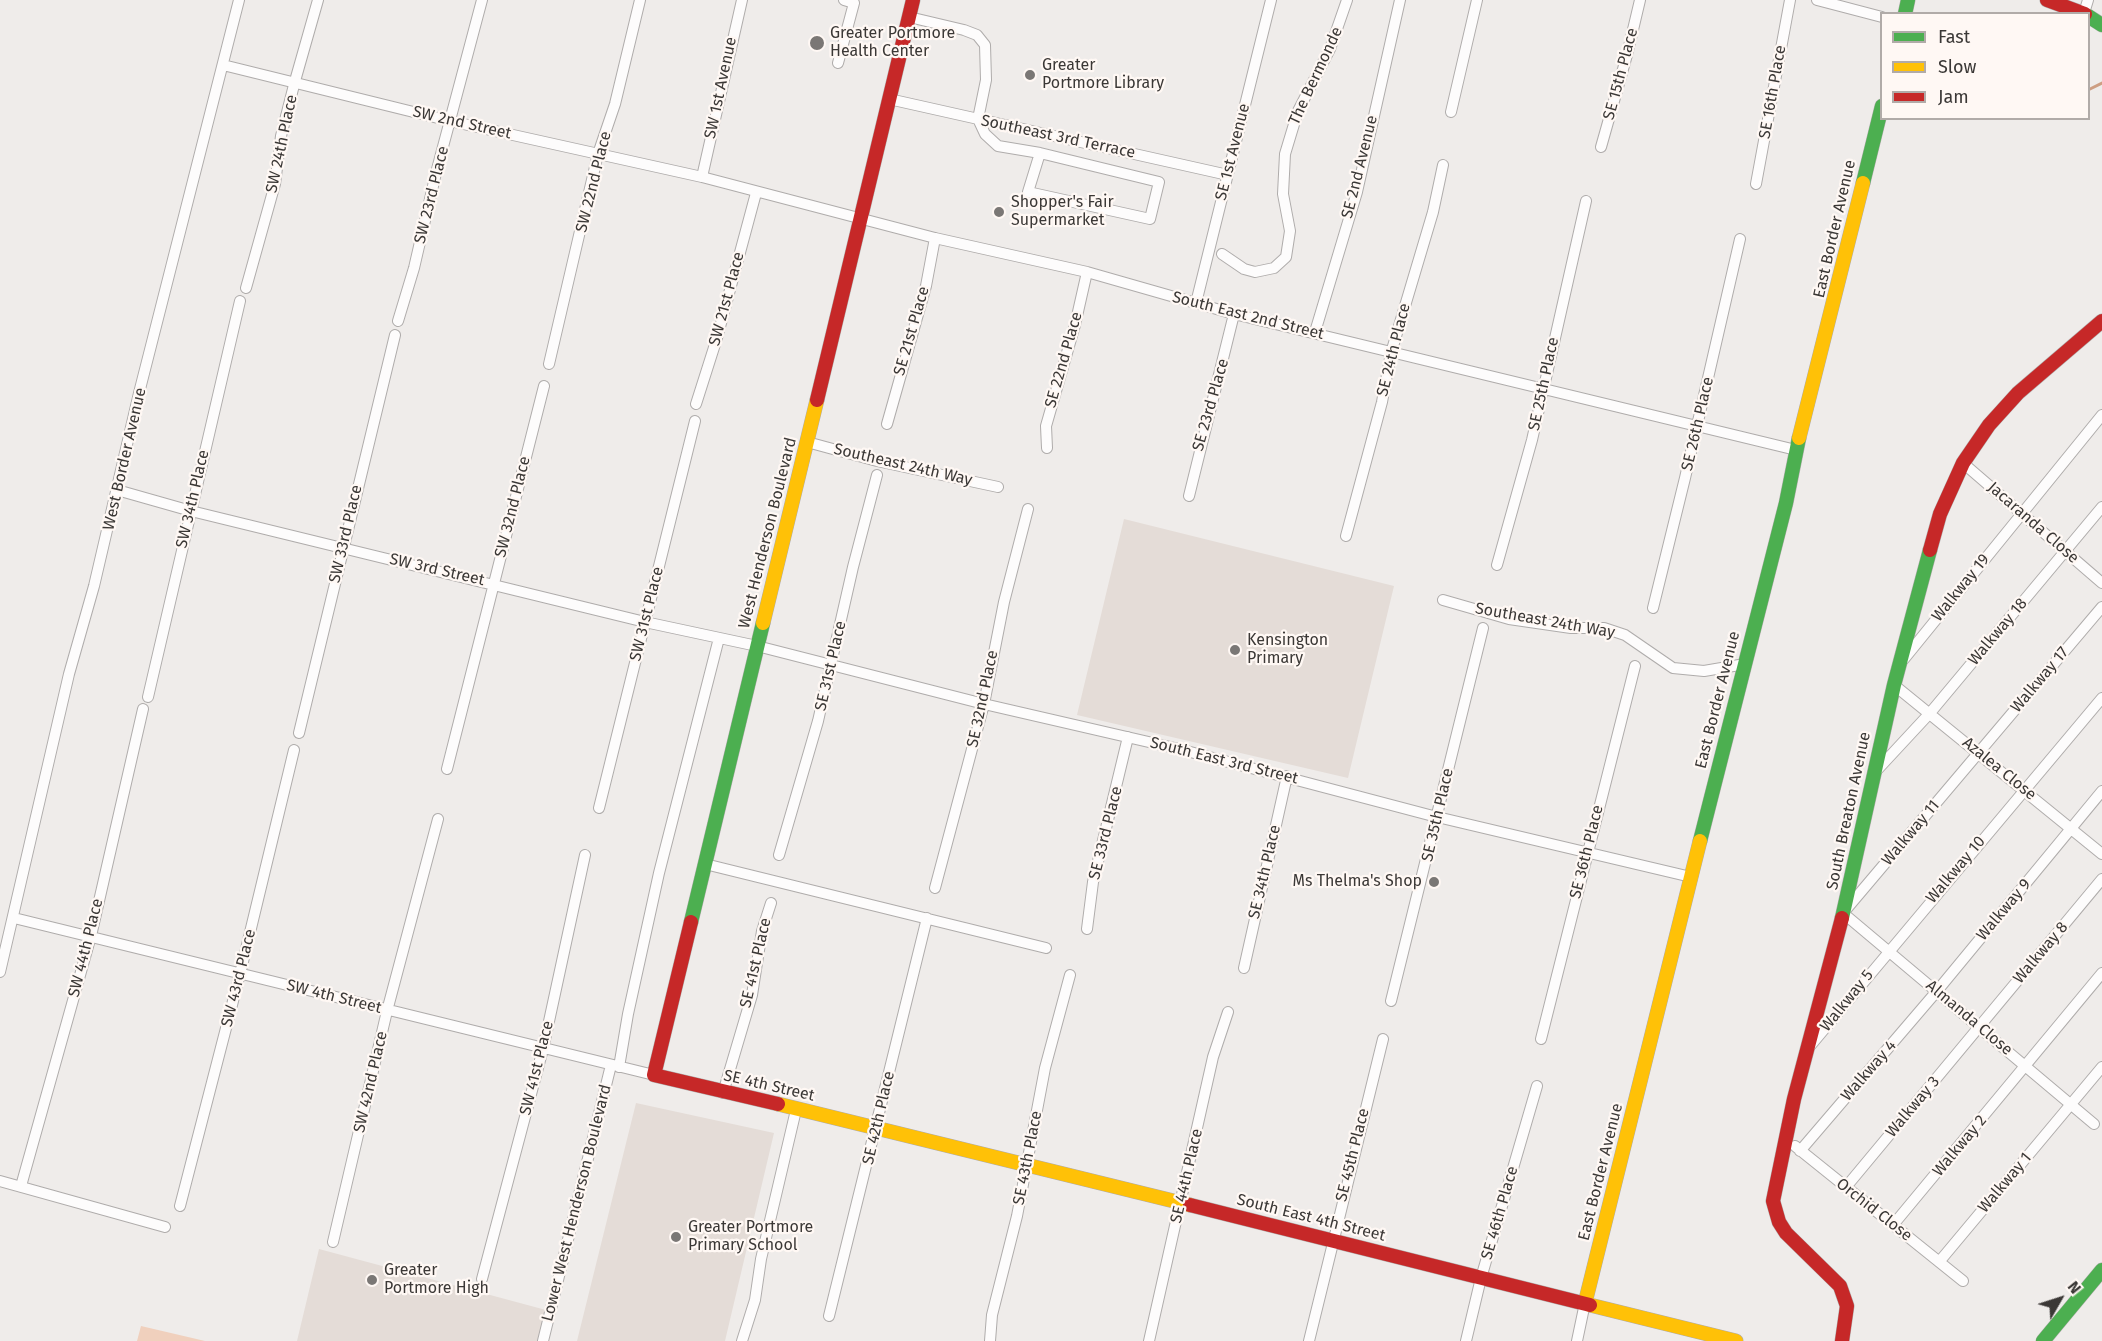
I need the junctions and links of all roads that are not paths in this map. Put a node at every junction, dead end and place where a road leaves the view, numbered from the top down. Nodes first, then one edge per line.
1 (238, 0) edge
2 (318, 0) edge
3 (482, 0) edge
4 (640, 0) edge
5 (742, 0) edge
6 (844, 0) edge
7 (913, 0) edge
8 (1271, 0) edge
9 (1347, 0) edge
10 (1400, 0) edge
11 (1477, 0) edge
12 (1640, 0) edge
13 (1790, 0) edge
14 (1817, 0) edge
15 (2047, 0) edge
16 (2080, 12) edge
17 (1880, 17) edge
18 (909, 18) junction
19 (838, 63) dead end
20 (223, 65) junction
21 (295, 81) junction
22 (889, 99) junction
23 (1880, 110) edge
24 (1451, 112) dead end
25 (978, 120) junction
26 (450, 121) junction
27 (1601, 147) dead end
28 (1040, 153) junction
29 (598, 154) junction
30 (1165, 161) junction
31 (1443, 165) dead end
32 (1228, 175) junction
33 (702, 177) junction
34 (1159, 182) junction
35 (1756, 184) dead end
36 (756, 193) junction
37 (1586, 201) dead end
38 (859, 219) junction
39 (935, 238) junction
40 (1740, 239) dead end
41 (1222, 254) dead end
42 (1087, 272) junction
43 (246, 288) dead end
44 (240, 301) dead end
45 (1196, 303) junction
46 (1234, 314) junction
47 (398, 321) dead end
48 (2102, 321) edge
49 (1315, 332) junction
50 (395, 335) dead end
51 (1391, 353) junction
52 (549, 364) dead end
53 (544, 386) dead end
54 (1542, 388) junction
55 (696, 404) dead end
56 (2102, 415) edge
57 (695, 421) dead end
58 (887, 424) dead end
59 (1695, 427) junction
60 (807, 442) junction
61 (1047, 448) dead end
62 (1796, 450) junction
63 (1963, 463) junction
64 (877, 475) dead end
65 (998, 487) dead end
66 (117, 490) junction
67 (1189, 496) dead end
68 (2102, 507) edge
69 (1028, 509) dead end
70 (191, 511) junction
71 (2021, 513) junction
72 (1346, 536) dead end
73 (342, 548) junction
74 (2065, 551) junction
75 (1497, 566) dead end
76 (494, 583) junction
77 (2102, 583) edge
78 (1443, 600) dead end
79 (2102, 607) edge
80 (1653, 608) dead end
81 (645, 622) junction
82 (1483, 628) dead end
83 (719, 638) junction
84 (757, 646) junction
85 (1902, 662) junction
86 (1745, 664) junction
87 (831, 666) junction
88 (1635, 666) dead end
89 (1894, 684) junction
90 (148, 697) dead end
91 (2102, 698) edge
92 (984, 704) junction
93 (143, 709) dead end
94 (1930, 713) junction
95 (299, 733) dead end
96 (1128, 737) junction
97 (294, 750) dead end
98 (1978, 752) junction
99 (447, 769) dead end
100 (1874, 772) junction
101 (1287, 776) junction
102 (2023, 789) junction
103 (2102, 791) edge
104 (599, 808) dead end
105 (1437, 817) junction
106 (438, 819) dead end
107 (2071, 829) junction
108 (1587, 852) junction
109 (585, 855) dead end
110 (779, 855) dead end
111 (2102, 855) edge
112 (705, 864) junction
113 (1691, 877) junction
114 (2102, 879) edge
115 (935, 888) dead end
116 (771, 903) dead end
117 (1843, 913) junction
118 (14, 918) junction
119 (927, 918) junction
120 (1087, 929) dead end
121 (91, 936) junction
122 (1046, 948) dead end
123 (1889, 950) junction
124 (1244, 968) dead end
125 (0, 972) edge
126 (2102, 973) edge
127 (240, 974) junction
128 (1070, 975) dead end
129 (1937, 991) junction
130 (1391, 1001) dead end
131 (387, 1011) junction
132 (1228, 1012) dead end
133 (1980, 1027) junction
134 (1383, 1039) dead end
135 (1541, 1039) dead end
136 (543, 1049) junction
137 (1805, 1053) junction
138 (615, 1066) junction
139 (2026, 1066) junction
140 (2102, 1067) edge
141 (654, 1075) junction
142 (1537, 1086) dead end
143 (723, 1093) junction
144 (2071, 1104) junction
145 (796, 1110) junction
146 (2094, 1124) dead end
147 (877, 1127) junction
148 (1787, 1136) junction
149 (1800, 1151) junction
150 (1026, 1166) junction
151 (0, 1181) edge
152 (21, 1186) junction
153 (1845, 1187) junction
154 (1181, 1203) junction
155 (180, 1206) dead end
156 (1893, 1225) junction
157 (165, 1227) dead end
158 (1333, 1240) junction
159 (333, 1242) dead end
160 (1939, 1262) junction
161 (2102, 1270) edge
162 (1481, 1278) junction
163 (482, 1279) dead end
164 (1964, 1281) dead end
165 (1585, 1303) junction
166 (829, 1316) dead end
167 (543, 1341) edge
168 (742, 1341) edge
169 (990, 1341) edge
170 (1149, 1341) edge
171 (1309, 1341) edge
172 (1466, 1341) edge
173 (1577, 1341) edge
174 (1736, 1341) edge
175 (1842, 1341) edge
176 (2043, 1341) edge

1 - 20 street, West Border Avenue
2 - 21 street, SW 24th Place
3 - 26 street, SW 23rd Place
4 - 29 street, SW 22nd Place
5 - 33 street, SW 1st Avenue
6 - 19 street
7 - 18 street, West Henderson Boulevard
8 - 32 street, SE 1st Avenue
9 - 41 street, The Bermonde
10 - 49 street, SE 2nd Avenue
11 - 24 street
12 - 27 street, SE 15th Place
13 - 35 street, SE 16th Place
14 - 17 street
15 - 16 street
18 - 22 street, West Henderson Boulevard
18 - 25 street
20 - 21 street, SW 2nd Street
20 - 66 street, West Border Avenue
21 - 26 street, SW 2nd Street
21 - 43 street, SW 24th Place
22 - 25 street, Southeast 3rd Terrace
22 - 38 street, West Henderson Boulevard
23 - 62 street, East Border Avenue
25 - 28 street
25 - 30 street, Southeast 3rd Terrace
26 - 29 street, SW 2nd Street
26 - 47 street, SW 23rd Place
28 - 34 street
28 - 34 street
29 - 33 street, SW 2nd Street
29 - 52 street, SW 22nd Place
30 - 32 street, Southeast 3rd Terrace
30 - 34 street
31 - 51 street, SE 24th Place
32 - 45 street, SE 1st Avenue
33 - 36 street, South East 2nd Street
36 - 38 street, South East 2nd Street
36 - 55 street, SW 21st Place
37 - 54 street, SE 25th Place
38 - 39 street, South East 2nd Street
38 - 60 street, West Henderson Boulevard
39 - 42 street, South East 2nd Street
39 - 58 street, SE 21st Place
40 - 59 street, SE 26th Place
42 - 45 street, South East 2nd Street
42 - 61 street, SE 22nd Place
44 - 70 street, SW 34th Place
45 - 46 street, South East 2nd Street
46 - 49 street, South East 2nd Street
46 - 67 street, SE 23rd Place
48 - 63 street, South Breaton Avenue
49 - 51 street, South East 2nd Street
50 - 73 street, SW 33rd Place
51 - 54 street, South East 2nd Street
51 - 72 street, SE 24th Place
53 - 76 street, SW 32nd Place
54 - 59 street, South East 2nd Street
54 - 75 street, SE 25th Place
56 - 71 street, Walkway 19
57 - 81 street, SW 31st Place
59 - 62 street, South East 2nd Street
59 - 80 street, SE 26th Place
60 - 65 street, Southeast 24th Way
60 - 84 street, West Henderson Boulevard
62 - 86 street, East Border Avenue
63 - 71 street, Jacaranda Close
63 - 85 street, South Breaton Avenue
64 - 87 street, SE 31st Place
66 - 70 street, SW 3rd Street
66 - 118 street, West Border Avenue
68 - 74 street, Walkway 18
69 - 92 street, SE 32nd Place
70 - 73 street, SW 3rd Street
70 - 90 street, SW 34th Place
71 - 74 street, Jacaranda Close
71 - 85 street, Walkway 19
73 - 76 street, SW 3rd Street
73 - 95 street, SW 33rd Place
74 - 77 street, Jacaranda Close
74 - 94 street, Walkway 18
76 - 81 street, SW 3rd Street
76 - 99 street, SW 32nd Place
78 - 86 street, Southeast 24th Way
79 - 98 street, Walkway 17
81 - 83 street, SW 3rd Street
81 - 104 street, SW 31st Place
82 - 105 street, SE 35th Place
83 - 84 street, SW 3rd Street
83 - 138 street, Lower West Henderson Boulevard
84 - 87 street, South East 3rd Street
84 - 112 street, West Henderson Boulevard
85 - 89 street, South Breaton Avenue
86 - 113 street, East Border Avenue
87 - 92 street, South East 3rd Street
87 - 110 street, SE 31st Place
88 - 108 street, SE 36th Place
89 - 94 street, Azalea Close
89 - 100 street, South Breaton Avenue
91 - 102 street, Walkway 10
92 - 96 street, South East 3rd Street
92 - 115 street, SE 32nd Place
93 - 121 street, SW 44th Place
94 - 98 street, Azalea Close
94 - 100 street, Walkway 18
96 - 101 street, South East 3rd Street
96 - 120 street, SE 33rd Place
97 - 127 street, SW 43rd Place
98 - 102 street, Azalea Close
98 - 117 street, Walkway 11
100 - 117 street, South Breaton Avenue
101 - 105 street, South East 3rd Street
101 - 124 street, SE 34th Place
102 - 107 street, Azalea Close
102 - 123 street, Walkway 10
103 - 107 street, Walkway 9
105 - 108 street, South East 3rd Street
105 - 130 street, SE 35th Place
106 - 131 street, SW 42nd Place
107 - 111 street, Azalea Close
107 - 129 street, Walkway 9
108 - 113 street, South East 3rd Street
108 - 135 street, SE 36th Place
109 - 136 street, SW 41st Place
112 - 119 street
112 - 141 street, West Henderson Boulevard
113 - 165 street, East Border Avenue
114 - 133 street, Walkway 8
116 - 143 street, SE 41st Place
117 - 123 street, Almanda Close
117 - 137 street, South Breaton Avenue
118 - 121 street, SW 4th Street
118 - 125 street, West Border Avenue
119 - 122 street
119 - 147 street, SE 42th Place
121 - 127 street, SW 4th Street
121 - 152 street, SW 44th Place
123 - 129 street, Almanda Close
123 - 137 street, Walkway 5
126 - 139 street, Walkway 2
127 - 131 street, SW 4th Street
127 - 155 street, SW 43rd Place
128 - 150 street, SE 43th Place
129 - 133 street, Almanda Close
129 - 149 street, Walkway 4
131 - 136 street, SW 4th Street
131 - 159 street, SW 42nd Place
132 - 154 street, SE 44th Place
133 - 139 street, Almanda Close
133 - 153 street, Walkway 3
134 - 158 street, SE 45th Place
136 - 138 street, SW 4th Street
136 - 163 street, SW 41st Place
137 - 148 street, South Breaton Avenue
138 - 141 street, SW 4th Street
138 - 167 street, Lower West Henderson Boulevard
139 - 144 street, Almanda Close
139 - 156 street, Walkway 2
140 - 144 street, Walkway 1
141 - 143 street, SE 4th Street
142 - 162 street, SE 46th Place
143 - 145 street, SE 4th Street
144 - 146 street, Almanda Close
144 - 160 street, Walkway 1
145 - 147 street, SE 4th Street
145 - 168 street
147 - 150 street, South East 4th Street
147 - 166 street, SE 42th Place
148 - 149 street, Orchid Close
148 - 175 street, South Breaton Avenue
149 - 153 street, Orchid Close
150 - 154 street, South East 4th Street
150 - 169 street, SE 43th Place
151 - 152 street
152 - 157 street
153 - 156 street, Orchid Close
154 - 158 street, South East 4th Street
154 - 170 street, SE 44th Place
156 - 160 street, Orchid Close
158 - 162 street, South East 4th Street
158 - 171 street, SE 45th Place
160 - 164 street, Orchid Close
161 - 176 street
162 - 165 street, South East 4th Street
162 - 172 street, SE 46th Place
165 - 173 street
165 - 174 street, South East 4th Street

